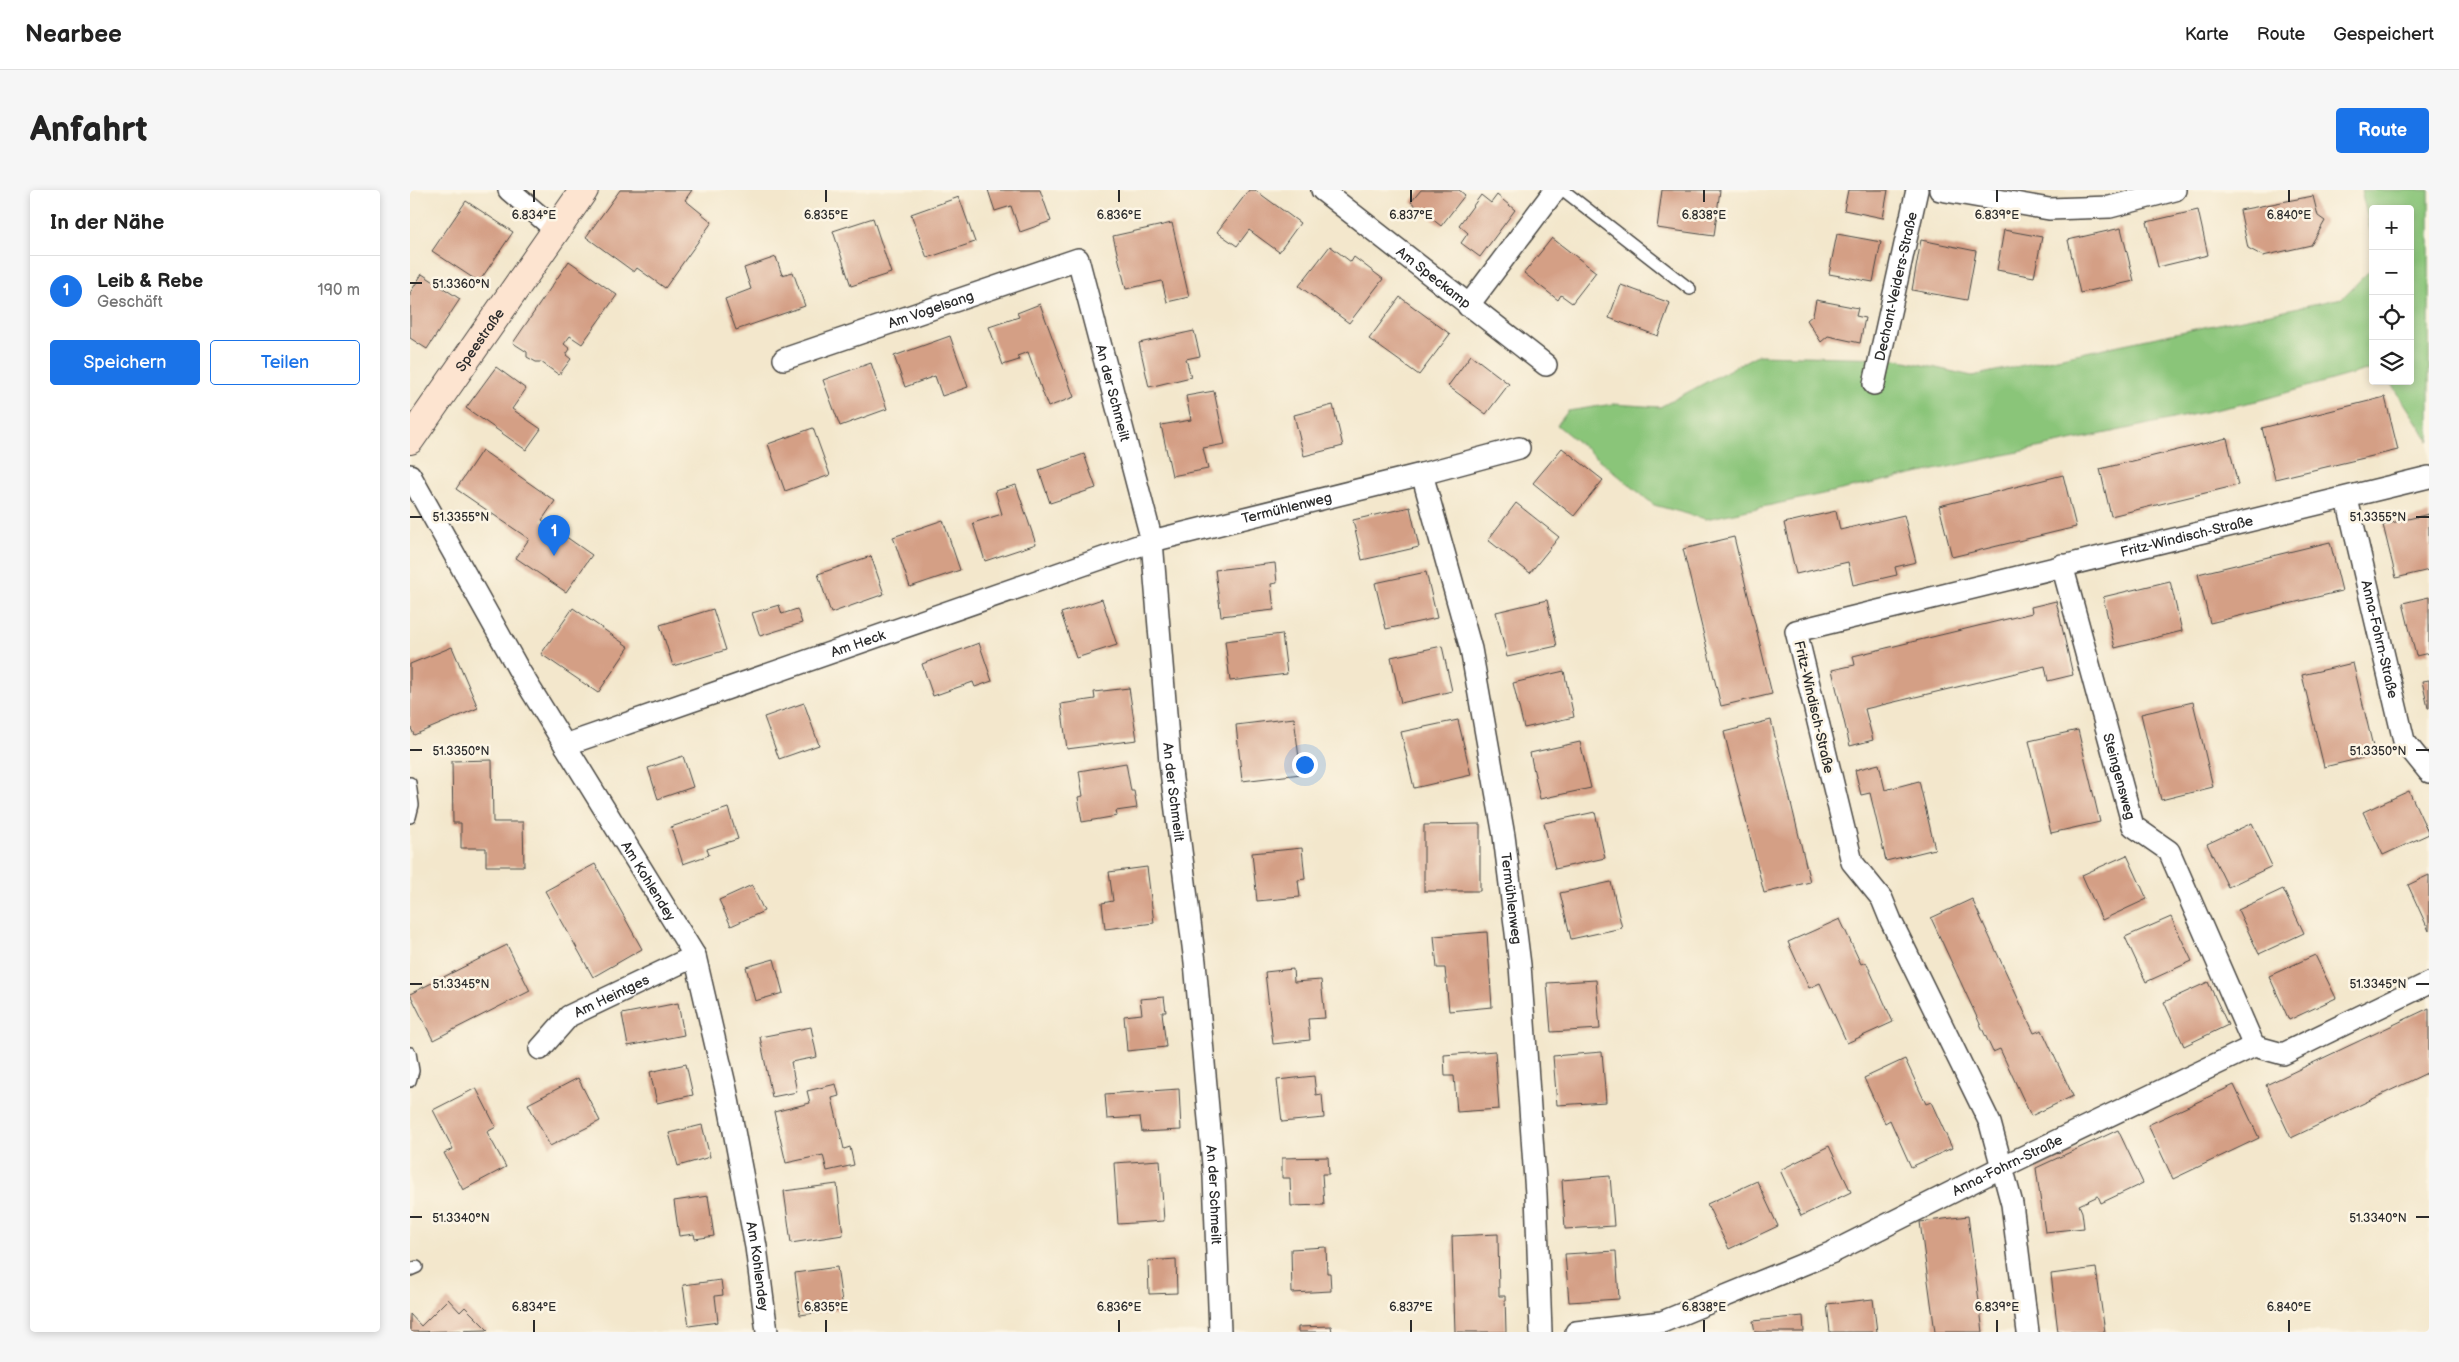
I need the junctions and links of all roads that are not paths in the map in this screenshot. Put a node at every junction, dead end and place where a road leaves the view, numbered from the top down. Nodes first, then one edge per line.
1 (509, 190) edge
2 (584, 190) edge
3 (1322, 190) edge
4 (1555, 190) edge
5 (1563, 190) edge
6 (1917, 190) edge
7 (1940, 190) edge
8 (2175, 190) edge
9 (556, 230) junction
10 (1078, 259) joint
11 (1690, 289) dead end
12 (1468, 306) junction
13 (784, 359) dead end
14 (1546, 365) dead end
15 (1874, 384) dead end
16 (410, 440) edge
17 (1519, 448) dead end
18 (1422, 474) junction
19 (410, 475) edge
20 (2429, 477) edge
21 (2347, 499) junction
22 (1152, 541) junction
23 (2062, 565) junction
24 (565, 745) junction
25 (2429, 772) edge
26 (410, 783) edge
27 (410, 817) edge
28 (694, 956) junction
29 (2429, 983) edge
30 (2254, 1046) junction
31 (540, 1049) dead end
32 (410, 1053) edge
33 (410, 1081) edge
34 (2002, 1166) junction
35 (767, 1332) edge
36 (1220, 1332) edge
37 (1541, 1332) edge
38 (1576, 1332) edge
39 (2028, 1332) edge

1 - 9 street
2 - 9 street, Speestraße
3 - 12 street, Am Speckamp
4 - 12 street
5 - 11 lane
6 - 15 street, Dechant-Veiders-Straße
7 - 8 street
9 - 16 street, Speestraße
10 - 13 street, Am Vogelsang
10 - 22 street, An der Schmeilt
12 - 14 street, Am Speckamp
17 - 18 street, Termühlenweg
18 - 22 street, Termühlenweg
18 - 37 street, Termühlenweg
19 - 24 street, Am Kohlendey
20 - 21 street, Fritz-Windisch-Straße
21 - 23 street, Fritz-Windisch-Straße
21 - 25 street, Anna-Fohrn-Straße
22 - 24 street, Am Heck
22 - 36 street, An der Schmeilt
23 - 30 street, Steingensweg
23 - 34 street, Fritz-Windisch-Straße
24 - 28 street, Am Kohlendey
26 - 27 lane
28 - 31 street, Am Heintges
28 - 35 street, Am Kohlendey
29 - 30 street
30 - 34 street, Anna-Fohrn-Straße
32 - 33 lane
34 - 38 street, Anna-Fohrn-Straße
34 - 39 street, Fritz-Windisch-Straße

